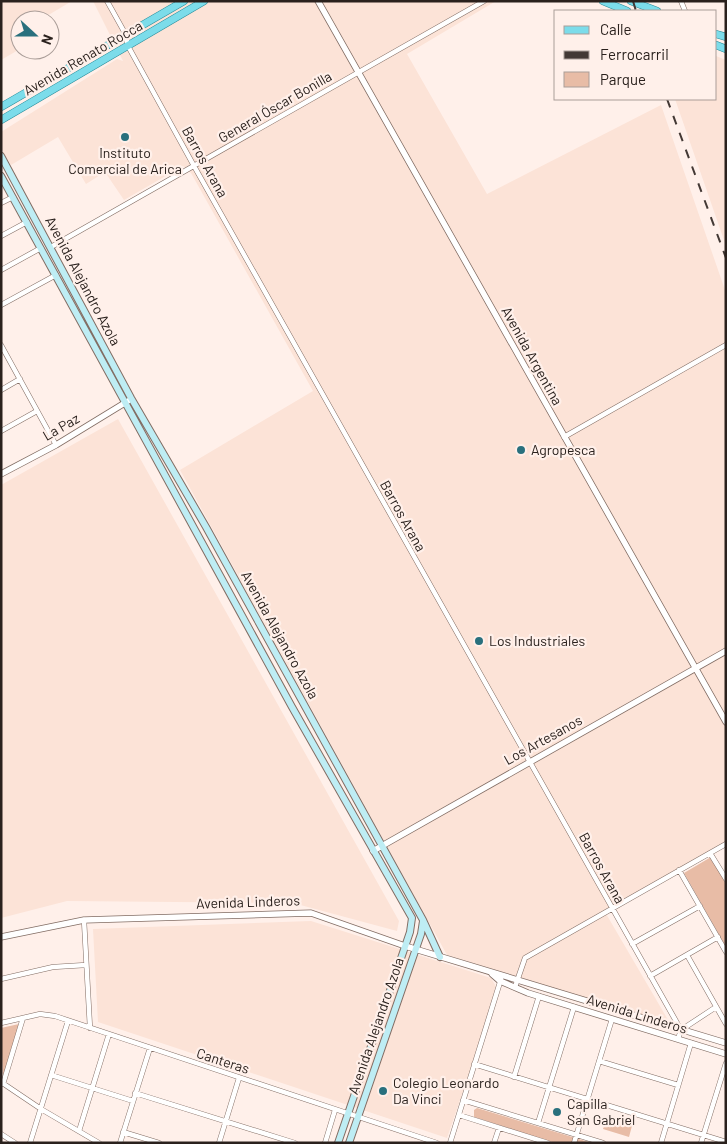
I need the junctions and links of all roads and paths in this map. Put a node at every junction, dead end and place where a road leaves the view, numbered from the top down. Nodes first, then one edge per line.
1 (107, 1) edge
2 (184, 1) edge
3 (204, 1) edge
4 (318, 1) edge
5 (484, 1) edge
6 (603, 1) edge
7 (630, 1) edge
8 (625, 10) edge
9 (654, 10) edge
10 (126, 35) junction
11 (128, 46) junction
12 (358, 73) junction
13 (1, 107) edge
14 (1, 120) edge
15 (1, 156) edge
16 (194, 166) junction
17 (1, 176) edge
18 (13, 197) junction
19 (1, 203) edge
20 (27, 222) junction
21 (1, 236) edge
22 (51, 247) junction
23 (41, 248) junction
24 (1, 270) edge
25 (56, 275) junction
26 (1, 305) edge
27 (726, 345) edge
28 (2, 347) edge
29 (20, 380) junction
30 (1, 390) edge
31 (129, 401) junction
32 (37, 411) junction
33 (1, 431) edge
34 (563, 437) junction
35 (56, 445) junction
36 (1, 474) edge
37 (726, 651) edge
38 (696, 668) junction
39 (726, 722) edge
40 (530, 762) junction
41 (726, 844) edge
42 (382, 846) junction
43 (373, 851) junction
44 (710, 852) junction
45 (679, 870) junction
46 (726, 879) edge
47 (700, 906) junction
48 (612, 908) junction
49 (84, 920) junction
50 (424, 920) junction
51 (1, 937) edge
52 (718, 937) junction
53 (632, 944) junction
54 (405, 946) junction
55 (416, 949) junction
56 (726, 952) edge
57 (687, 955) junction
58 (440, 957) junction
59 (86, 965) junction
60 (650, 976) junction
61 (501, 978) junction
62 (1, 979) edge
63 (517, 980) junction
64 (515, 987) junction
65 (539, 996) junction
66 (574, 1007) junction
67 (716, 1008) junction
68 (23, 1018) junction
69 (612, 1019) junction
70 (68, 1021) junction
71 (1, 1023) edge
72 (726, 1024) edge
73 (90, 1028) junction
74 (681, 1030) junction
75 (109, 1034) junction
76 (678, 1039) junction
77 (691, 1043) junction
78 (726, 1043) edge
79 (150, 1048) junction
80 (726, 1054) edge
81 (599, 1061) junction
82 (726, 1063) edge
83 (474, 1064) junction
84 (51, 1075) junction
85 (514, 1077) junction
86 (239, 1078) junction
87 (2, 1083) edge
88 (678, 1085) junction
89 (549, 1087) junction
90 (93, 1088) junction
91 (135, 1093) junction
92 (588, 1099) junction
93 (463, 1100) junction
94 (133, 1101) junction
95 (40, 1109) junction
96 (335, 1110) junction
97 (347, 1114) junction
98 (459, 1115) junction
99 (357, 1117) junction
100 (226, 1121) junction
101 (538, 1123) junction
102 (667, 1123) junction
103 (499, 1128) junction
104 (79, 1131) junction
105 (123, 1132) junction
106 (1, 1134) edge
107 (577, 1135) junction
108 (704, 1135) junction
109 (533, 1140) edge
110 (726, 1142) edge
111 (14, 1143) edge
112 (30, 1143) edge
113 (99, 1143) edge
114 (120, 1143) edge
115 (159, 1143) edge
116 (219, 1143) edge
117 (295, 1143) edge
118 (325, 1143) edge
119 (338, 1143) edge
120 (349, 1143) edge
121 (437, 1143) edge
122 (450, 1143) edge
123 (494, 1143) edge
124 (548, 1143) edge
125 (574, 1143) edge
126 (602, 1143) edge
127 (661, 1143) edge
128 (701, 1143) edge

1 - 10 street, Barros Arana
2 - 10 main road, Avenida Renato Rocca
3 - 11 main road, Avenida Renato Rocca
4 - 12 street, Avenida Argentina
5 - 12 street, General Óscar Bonilla
6 - 8 main road
7 - 9 main road
10 - 11 street, Barros Arana
10 - 13 main road, Avenida Renato Rocca
11 - 14 main road, Avenida Renato Rocca
11 - 16 street, Barros Arana
12 - 16 street, General Óscar Bonilla
12 - 34 street, Avenida Argentina
15 - 22 main road, Avenida Alejandro Azola
16 - 22 street, General Óscar Bonilla
16 - 40 street, Barros Arana
17 - 18 main road, Avenida Alejandro Azola
18 - 19 street
18 - 20 main road, Avenida Alejandro Azola
20 - 21 street
20 - 23 main road, Avenida Alejandro Azola
22 - 31 main road, Avenida Alejandro Azola
23 - 24 street
23 - 25 main road, Avenida Alejandro Azola
25 - 26 street
25 - 31 main road, Avenida Alejandro Azola
27 - 34 street
28 - 29 street
29 - 30 street
29 - 32 street
31 - 35 street, La Paz
31 - 42 main road, Avenida Alejandro Azola
31 - 43 main road, Avenida Alejandro Azola
32 - 33 street
32 - 35 street
34 - 38 street, Avenida Argentina
35 - 36 street, La Paz
37 - 38 street, Los Artesanos
38 - 39 street, Avenida Argentina
38 - 40 street, Los Artesanos
40 - 42 street, Los Artesanos
40 - 48 street, Barros Arana
41 - 44 street
42 - 43 street, Los Artesanos
42 - 50 main road, Avenida Alejandro Azola
43 - 54 main road, Avenida Alejandro Azola
44 - 45 street
44 - 46 street
45 - 47 street
45 - 48 street
47 - 52 street
47 - 53 street
48 - 53 street, Barros Arana
48 - 63 street
49 - 51 street, Avenida Linderos
49 - 54 street, Avenida Linderos
49 - 59 street
50 - 55 main road, Avenida Alejandro Azola
50 - 58 main road
52 - 56 street
52 - 57 street
53 - 60 street, Barros Arana
54 - 55 street, Avenida Linderos
54 - 97 main road, Avenida Alejandro Azola
55 - 58 street, Avenida Linderos
55 - 99 main road, Avenida Alejandro Azola
57 - 60 street
57 - 67 street
58 - 61 street, Avenida Linderos
59 - 62 street
59 - 73 street
60 - 74 street, Barros Arana
61 - 63 street, Avenida Linderos
61 - 64 street, Avenida Linderos
61 - 83 street
63 - 64 street
63 - 74 street, Avenida Linderos
64 - 65 street, Avenida Linderos
65 - 66 street, Avenida Linderos
65 - 85 street
66 - 69 street, Avenida Linderos
66 - 89 street
67 - 72 street
67 - 74 street
68 - 70 street, Canteras
68 - 71 street, Canteras
68 - 87 street
69 - 76 street, Avenida Linderos
69 - 81 street
70 - 73 street, Canteras
70 - 84 street
73 - 75 street, Canteras
74 - 76 street
74 - 78 street, Avenida Linderos
75 - 79 street, Canteras
75 - 90 street
76 - 77 street, Avenida Linderos
77 - 80 street, Avenida Linderos
77 - 88 street
79 - 86 street, Canteras
79 - 91 street
81 - 88 street
81 - 92 street
82 - 108 street
83 - 85 street
83 - 93 street
84 - 90 street
84 - 95 street
85 - 89 street
86 - 96 street, Canteras
86 - 100 street
87 - 95 street
88 - 102 street
89 - 92 street
89 - 101 street
90 - 94 street
90 - 104 street
91 - 94 street
91 - 100 street
92 - 102 street
92 - 107 street
93 - 98 street
93 - 101 street
94 - 105 street
95 - 104 street
95 - 112 street
96 - 97 street, Canteras
96 - 118 street
97 - 99 street, Canteras
97 - 119 main road, Avenida Alejandro Azola
98 - 103 street
98 - 122 street
99 - 120 main road, Avenida Alejandro Azola
99 - 121 street, Canteras
100 - 116 street
100 - 117 street
101 - 107 street
102 - 108 street
102 - 127 street
103 - 109 street
103 - 123 street
104 - 113 street
105 - 114 street
105 - 115 street
106 - 111 street
107 - 125 street
107 - 126 street
108 - 110 street
108 - 128 street
109 - 124 street

